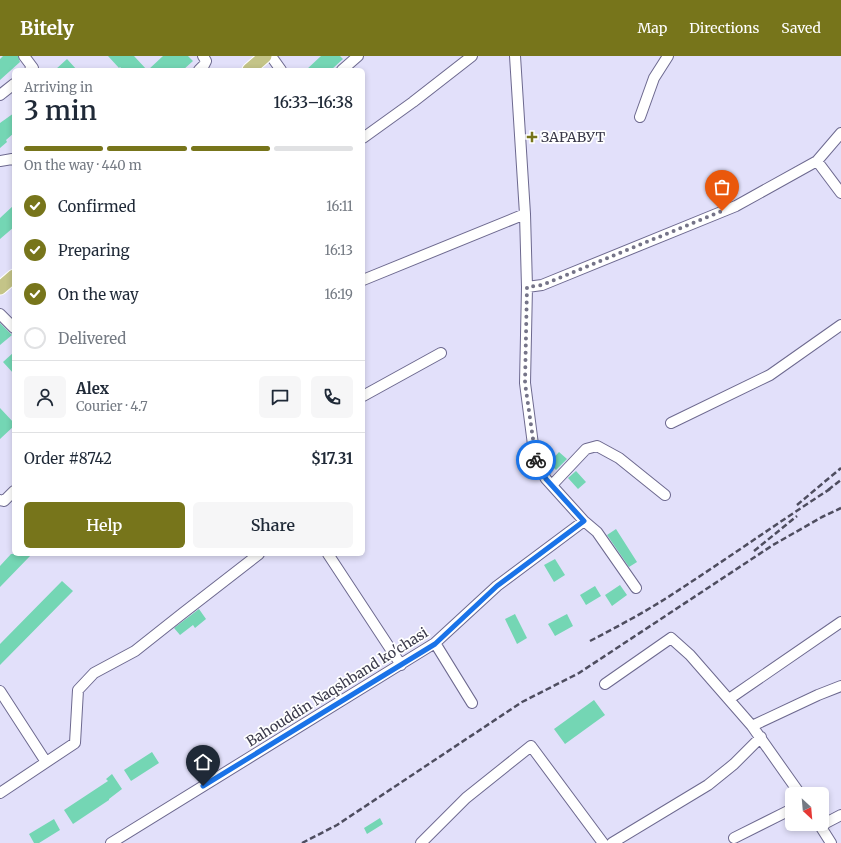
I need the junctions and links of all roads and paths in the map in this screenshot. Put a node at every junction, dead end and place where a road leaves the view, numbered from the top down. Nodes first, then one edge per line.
1 (24, 56) edge
2 (203, 56) edge
3 (265, 56) edge
4 (270, 56) edge
5 (358, 56) edge
6 (472, 56) edge
7 (515, 56) edge
8 (668, 56) edge
9 (33, 68) edge
10 (201, 68) edge
11 (251, 68) edge
12 (279, 68) edge
13 (344, 68) edge
14 (12, 86) edge
15 (0, 95) edge
16 (640, 117) dead end
17 (841, 133) edge
18 (365, 137) edge
19 (12, 159) edge
20 (0, 161) edge
21 (817, 161) junction
22 (841, 193) edge
23 (525, 214) junction
24 (12, 278) edge
25 (365, 279) edge
26 (527, 287) junction
27 (0, 288) edge
28 (0, 314) edge
29 (841, 325) edge
30 (12, 326) edge
31 (441, 353) dead end
32 (365, 395) edge
33 (671, 423) dead end
34 (552, 485) junction
35 (12, 493) edge
36 (665, 495) dead end
37 (2, 500) edge
38 (584, 521) junction
39 (256, 556) edge
40 (329, 556) edge
41 (636, 588) dead end
42 (841, 622) edge
43 (435, 644) junction
44 (401, 665) junction
45 (605, 684) dead end
46 (841, 686) edge
47 (0, 691) edge
48 (729, 699) junction
49 (472, 702) dead end
50 (752, 726) junction
51 (761, 737) junction
52 (46, 762) junction
53 (795, 787) edge
54 (0, 793) edge
55 (785, 812) edge
56 (841, 815) edge
57 (829, 820) edge
58 (823, 831) edge
59 (734, 838) dead end
60 (111, 843) edge
61 (421, 843) edge
62 (603, 843) edge
63 (612, 843) edge
64 (831, 843) edge

1 - 9 street
2 - 10 street
3 - 11 main road
4 - 12 street
5 - 13 street
6 - 18 street
7 - 23 street
8 - 16 street
14 - 15 street
17 - 21 street
19 - 20 street
21 - 22 street
21 - 26 street
23 - 25 street
23 - 26 street
24 - 27 main road
26 - 34 street
28 - 30 street
29 - 33 street
31 - 32 street
34 - 36 street
34 - 38 street
35 - 37 street
38 - 41 street
38 - 43 street, Bahouddin Naqshband ko'chasi
39 - 52 street
40 - 44 street
42 - 48 street
43 - 44 street, Bahouddin Naqshband ko'chasi
43 - 49 street
44 - 60 street, Bahouddin Naqshband ko'chasi
45 - 48 street
46 - 50 street
47 - 52 street
48 - 50 street
50 - 51 street
51 - 53 street
51 - 63 street
52 - 54 street
55 - 59 street
56 - 57 street
58 - 64 street
61 - 62 street

